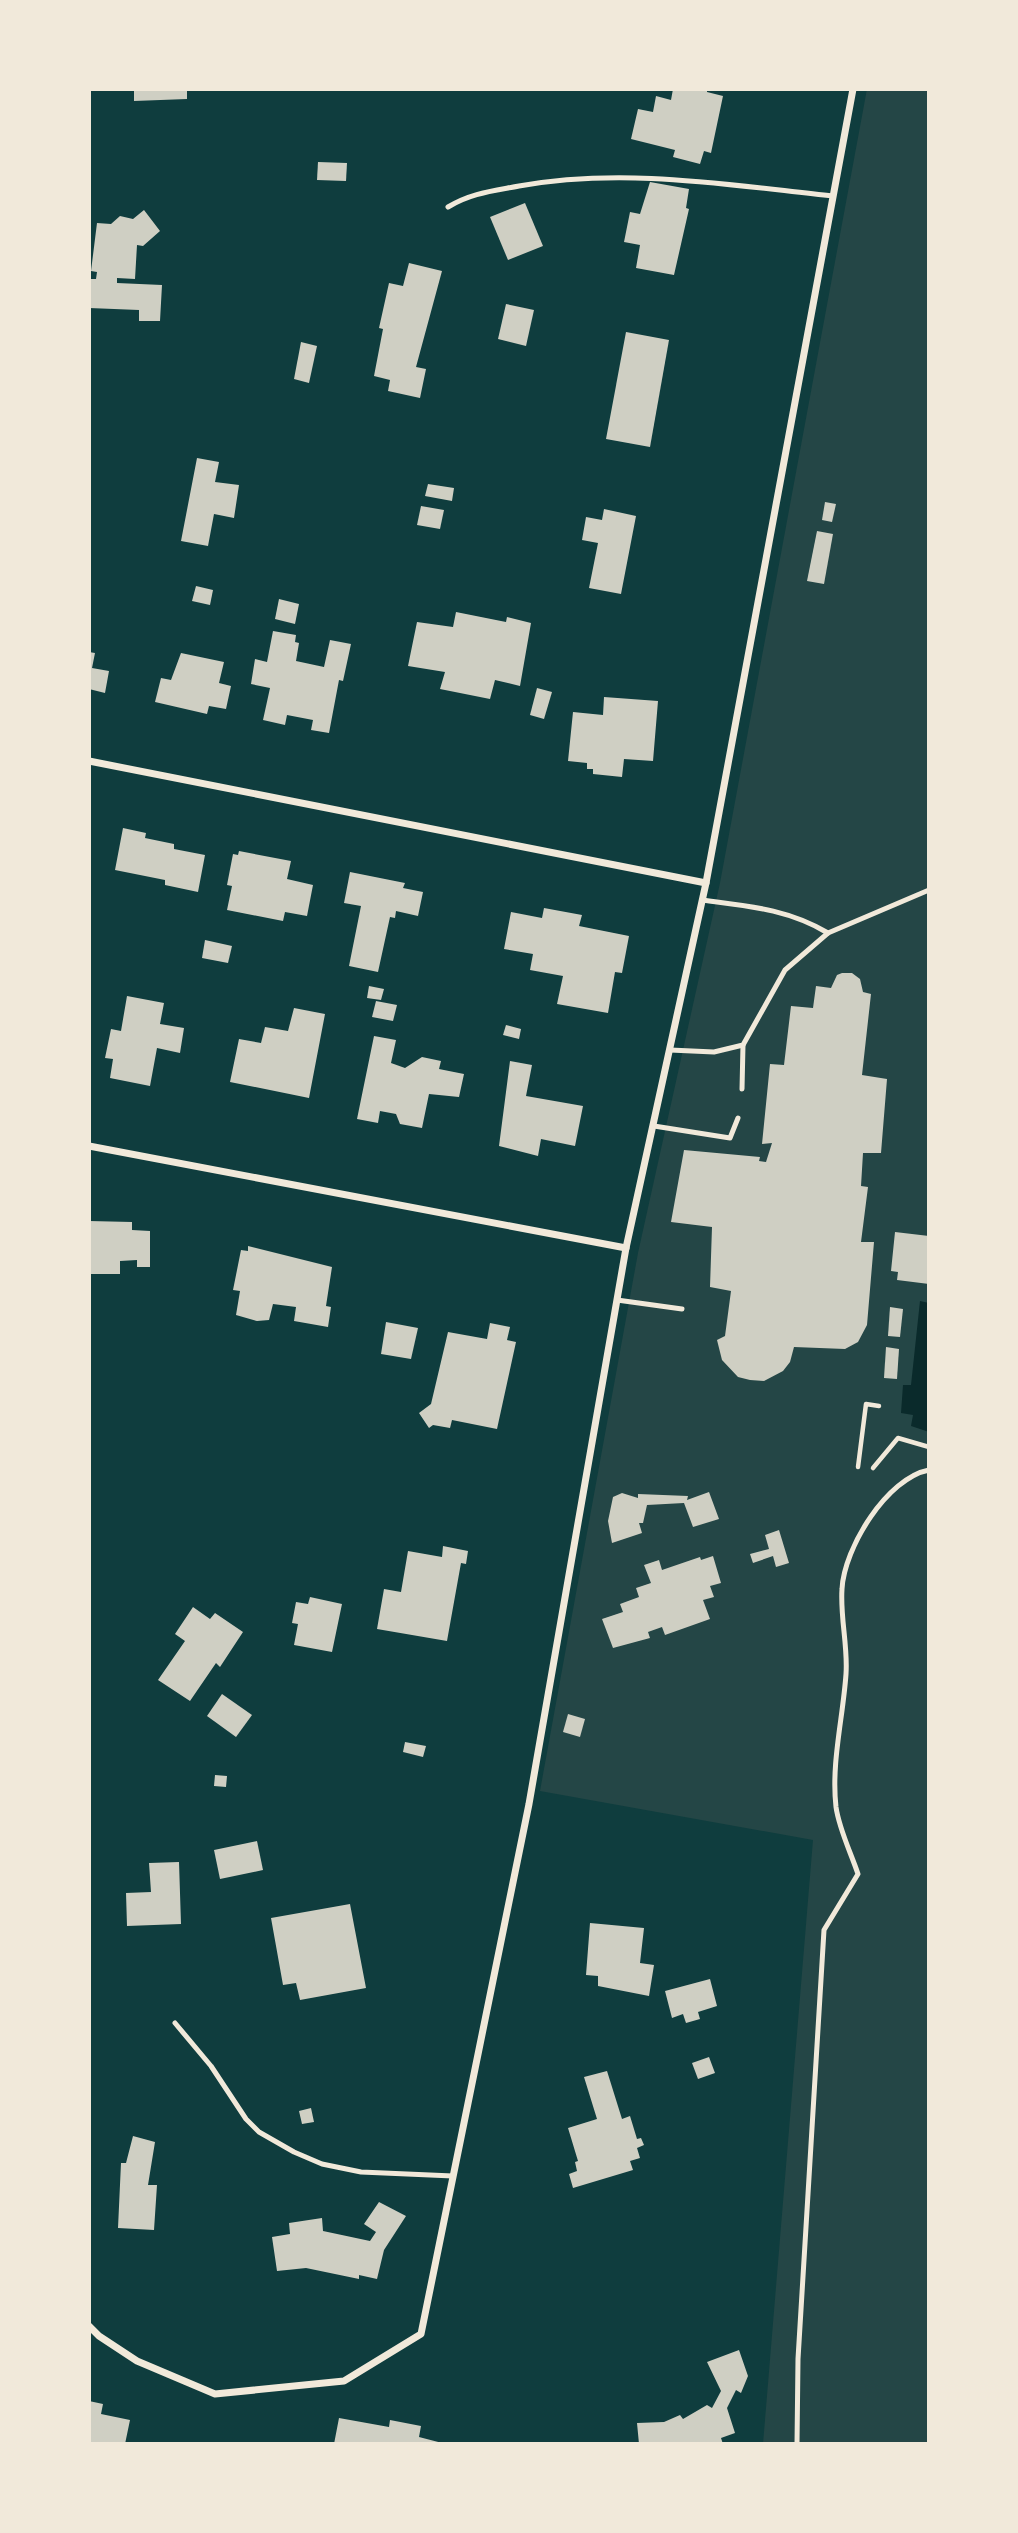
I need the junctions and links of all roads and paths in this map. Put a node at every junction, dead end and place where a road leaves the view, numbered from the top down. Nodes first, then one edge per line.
1 (853, 89) edge
2 (833, 196) junction
3 (448, 208) dead end
4 (89, 761) edge
5 (706, 883) junction
6 (929, 890) edge
7 (702, 900) junction
8 (828, 933) junction
9 (743, 1045) junction
10 (670, 1050) junction
11 (742, 1089) dead end
12 (738, 1118) dead end
13 (654, 1126) junction
14 (89, 1146) edge
15 (626, 1248) junction
16 (617, 1300) junction
17 (682, 1309) dead end
18 (879, 1406) dead end
19 (929, 1447) edge
20 (858, 1467) dead end
21 (873, 1468) dead end
22 (929, 1470) edge
23 (175, 2023) dead end
24 (453, 2176) junction
25 (89, 2326) edge
26 (797, 2444) edge

1 - 2 street
2 - 3 lane
2 - 5 street
4 - 5 street
5 - 7 street
6 - 8 lane
7 - 8 lane
7 - 10 street
8 - 9 lane
9 - 10 lane
9 - 11 lane
10 - 13 street
12 - 13 lane
13 - 15 street
14 - 15 street
15 - 16 street
16 - 17 lane
16 - 24 street
18 - 20 path
19 - 21 path
22 - 26 lane
23 - 24 lane
24 - 25 street

